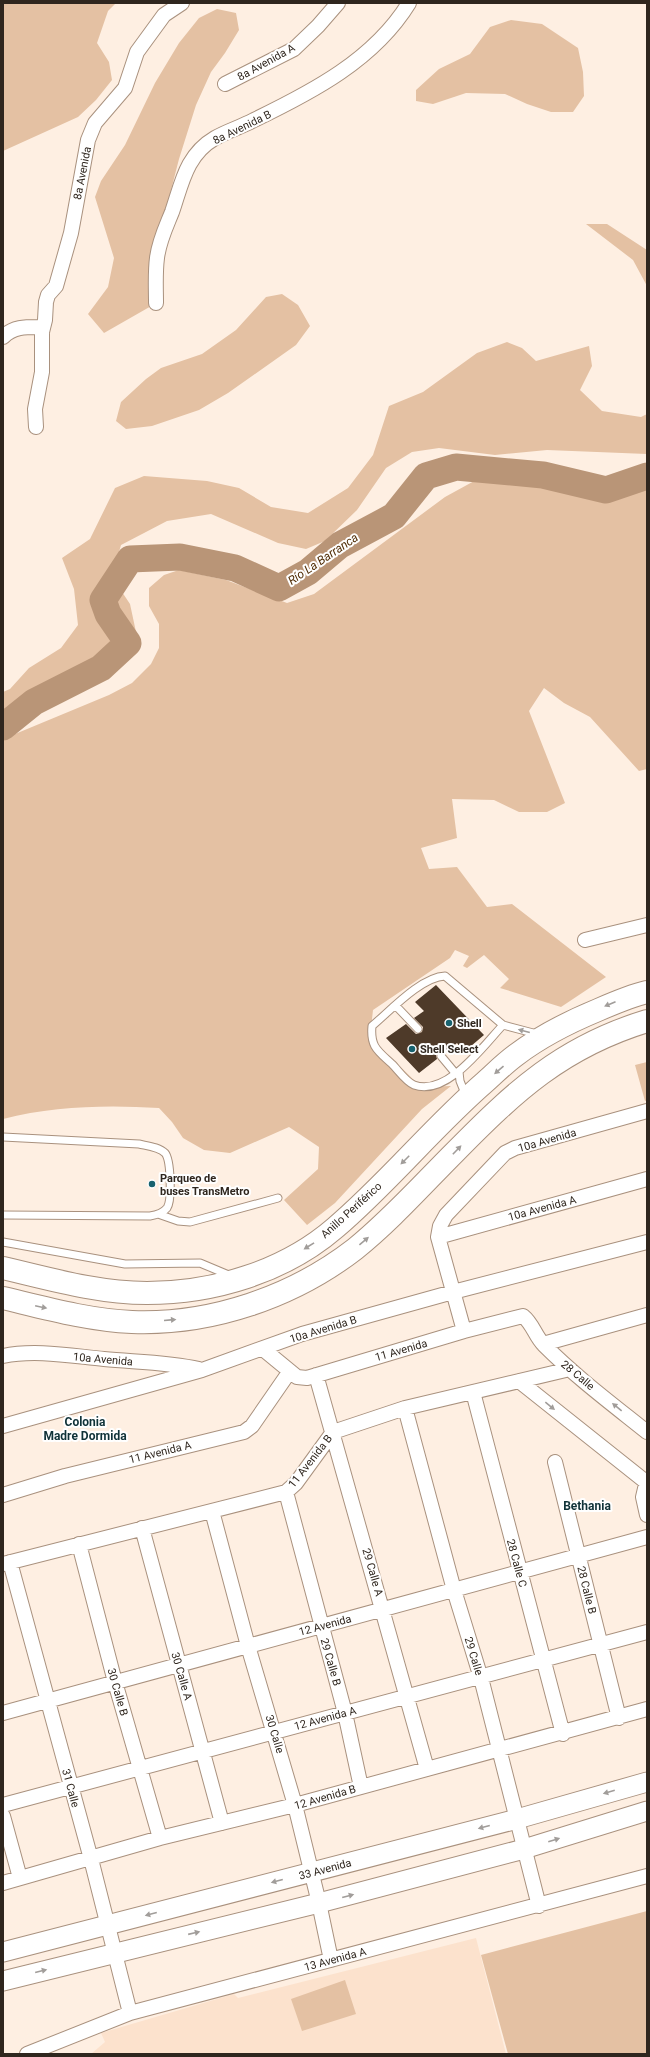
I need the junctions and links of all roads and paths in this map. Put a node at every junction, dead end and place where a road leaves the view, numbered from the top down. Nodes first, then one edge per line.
1 (182, 3) edge
2 (338, 3) edge
3 (409, 3) edge
4 (225, 84) dead end
5 (156, 303) dead end
6 (43, 327) junction
7 (3, 338) edge
8 (36, 427) dead end
9 (647, 925) edge
10 (585, 940) dead end
11 (647, 992) edge
12 (396, 1006) junction
13 (647, 1022) edge
14 (503, 1025) junction
15 (418, 1029) dead end
16 (544, 1036) junction
17 (442, 1056) dead end
18 (458, 1073) junction
19 (466, 1098) junction
20 (646, 1114) edge
21 (3, 1137) edge
22 (647, 1179) edge
23 (278, 1198) dead end
24 (158, 1214) junction
25 (3, 1215) edge
26 (438, 1237) junction
27 (3, 1242) edge
28 (647, 1242) edge
29 (3, 1268) edge
30 (239, 1279) junction
31 (453, 1292) junction
32 (3, 1298) edge
33 (647, 1315) edge
34 (514, 1318) joint
35 (464, 1331) junction
36 (543, 1344) junction
37 (263, 1349) junction
38 (3, 1356) edge
39 (570, 1369) junction
40 (202, 1370) junction
41 (290, 1371) junction
42 (316, 1375) junction
43 (519, 1381) junction
44 (473, 1392) junction
45 (405, 1408) junction
46 (3, 1426) edge
47 (333, 1432) junction
48 (647, 1432) edge
49 (555, 1462) dead end
50 (646, 1481) edge
51 (286, 1492) junction
52 (3, 1495) edge
53 (212, 1511) junction
54 (647, 1515) edge
55 (142, 1528) junction
56 (647, 1537) edge
57 (79, 1544) junction
58 (579, 1556) junction
59 (6, 1563) edge
60 (519, 1572) junction
61 (454, 1590) junction
62 (383, 1609) junction
63 (321, 1626) junction
64 (647, 1632) edge
65 (601, 1644) junction
66 (248, 1646) junction
67 (542, 1660) junction
68 (179, 1665) junction
69 (481, 1678) junction
70 (115, 1682) junction
71 (408, 1696) junction
72 (47, 1701) junction
73 (647, 1709) edge
74 (3, 1713) edge
75 (345, 1713) junction
76 (619, 1718) junction
77 (274, 1731) junction
78 (562, 1734) junction
79 (500, 1750) junction
80 (203, 1751) junction
81 (140, 1769) junction
82 (427, 1769) junction
83 (647, 1782) edge
84 (70, 1786) junction
85 (361, 1787) junction
86 (3, 1805) edge
87 (295, 1805) junction
88 (647, 1811) edge
89 (3, 1816) edge
90 (516, 1819) junction
91 (222, 1823) junction
92 (160, 1838) junction
93 (524, 1849) junction
94 (91, 1859) junction
95 (311, 1872) junction
96 (647, 1876) edge
97 (20, 1878) junction
98 (3, 1883) edge
99 (319, 1903) junction
100 (539, 1906) junction
101 (108, 1926) junction
102 (3, 1952) edge
103 (114, 1952) junction
104 (331, 1960) junction
105 (3, 1981) edge
106 (130, 2013) junction
107 (27, 2054) edge

1 - 6 street, 8a Avenida
2 - 4 street, 8a Avenida A
3 - 5 street, 8a Avenida B
6 - 7 street
6 - 8 street
9 - 10 street
11 -> 16 highway, Anillo Periférico
12 - 14 lane
12 - 15 lane
12 - 18 lane
32 -> 13 highway
16 -> 14 lane
14 - 18 lane
16 -> 19 highway, Anillo Periférico
17 - 18 lane
18 - 19 lane
19 -> 30 highway, Anillo Periférico
20 - 26 street, 10a Avenida
21 - 24 lane
22 - 26 street, 10a Avenida A
23 - 24 lane
24 - 25 lane
26 - 31 street
27 - 30 lane
28 - 31 street, 10a Avenida B
29 - 30 highway, Anillo Periférico
31 - 35 street
31 - 37 street, 10a Avenida B
33 - 36 street
34 - 35 street, 11 Avenida
34 - 36 street, 28 Calle
35 - 42 street, 11 Avenida
36 - 39 street, 28 Calle
37 - 40 street, 10a Avenida B
37 - 41 street
38 - 40 street, 10a Avenida
39 - 43 street, 11 Avenida B
48 -> 39 street, 28 Calle
40 - 46 street, 10a Avenida B
41 - 42 street, 11 Avenida
41 - 52 street, 11 Avenida A
42 - 47 street, 29 Calle A
43 - 44 street, 11 Avenida B
43 -> 50 street
44 - 45 street, 11 Avenida B
44 - 60 street, 28 Calle C
45 - 47 street, 11 Avenida B
45 - 61 street, 29 Calle
47 - 51 street, 11 Avenida B
47 - 62 street, 29 Calle A
49 - 58 street, 28 Calle B
50 - 54 street
51 - 53 street, 11 Avenida B
51 - 63 street, 29 Calle B
53 - 55 street, 11 Avenida B
53 - 66 street, 30 Calle
55 - 57 street, 11 Avenida B
55 - 68 street, 30 Calle A
56 - 58 street, 12 Avenida
57 - 59 street, 11 Avenida B
57 - 70 street, 30 Calle B
58 - 60 street, 12 Avenida
58 - 65 street, 28 Calle B
59 - 72 street, 31 Calle
60 - 61 street, 12 Avenida
60 - 67 street, 28 Calle C
61 - 62 street, 12 Avenida
61 - 69 street, 29 Calle
62 - 63 street, 12 Avenida
62 - 71 street, 29 Calle A
63 - 66 street, 12 Avenida
63 - 75 street, 29 Calle B
64 - 65 street, 12 Avenida A
65 - 67 street, 12 Avenida A
65 - 76 street, 28 Calle B
66 - 68 street, 12 Avenida
66 - 77 street, 30 Calle
67 - 69 street, 12 Avenida A
67 - 78 street, 28 Calle C
68 - 70 street, 12 Avenida
68 - 80 street, 30 Calle A
69 - 71 street, 12 Avenida A
69 - 79 street, 29 Calle
70 - 72 street, 12 Avenida
70 - 81 street, 30 Calle B
71 - 75 street, 12 Avenida A
71 - 82 street, 29 Calle A
72 - 74 street, 12 Avenida
72 - 84 street, 31 Calle
73 - 76 street, 12 Avenida B
75 - 77 street, 12 Avenida A
75 - 85 street, 29 Calle B
76 - 78 street, 12 Avenida B
77 - 80 street, 12 Avenida A
77 - 87 street, 30 Calle
78 - 79 street, 12 Avenida B
79 - 82 street, 12 Avenida B
79 - 90 street, 29 Calle
80 - 81 street, 12 Avenida A
80 - 91 street, 30 Calle A
81 - 84 street, 12 Avenida A
81 - 92 street, 30 Calle B
82 - 85 street, 12 Avenida B
83 -> 90 street, 33 Avenida
84 - 86 street, 12 Avenida A
84 - 94 street, 31 Calle
85 - 87 street, 12 Avenida B
87 - 91 street, 12 Avenida B
87 - 95 street, 30 Calle
93 -> 88 street
89 - 97 street
90 - 93 street, 29 Calle
90 -> 95 street, 33 Avenida
91 - 92 street, 12 Avenida B
92 - 94 street, 12 Avenida B
99 -> 93 street
93 - 100 street, 29 Calle
94 - 97 street, 12 Avenida B
94 - 101 street, 31 Calle
95 - 99 street, 30 Calle
95 -> 101 street, 33 Avenida
96 - 100 street, 13 Avenida A
97 - 98 street, 12 Avenida B
103 -> 99 street
99 - 104 street, 30 Calle
100 - 104 street, 13 Avenida A
101 - 102 street, 33 Avenida
101 - 103 street, 31 Calle
105 -> 103 street
103 - 106 street, 31 Calle
104 - 106 street, 13 Avenida A
106 - 107 street, 13 Avenida A

